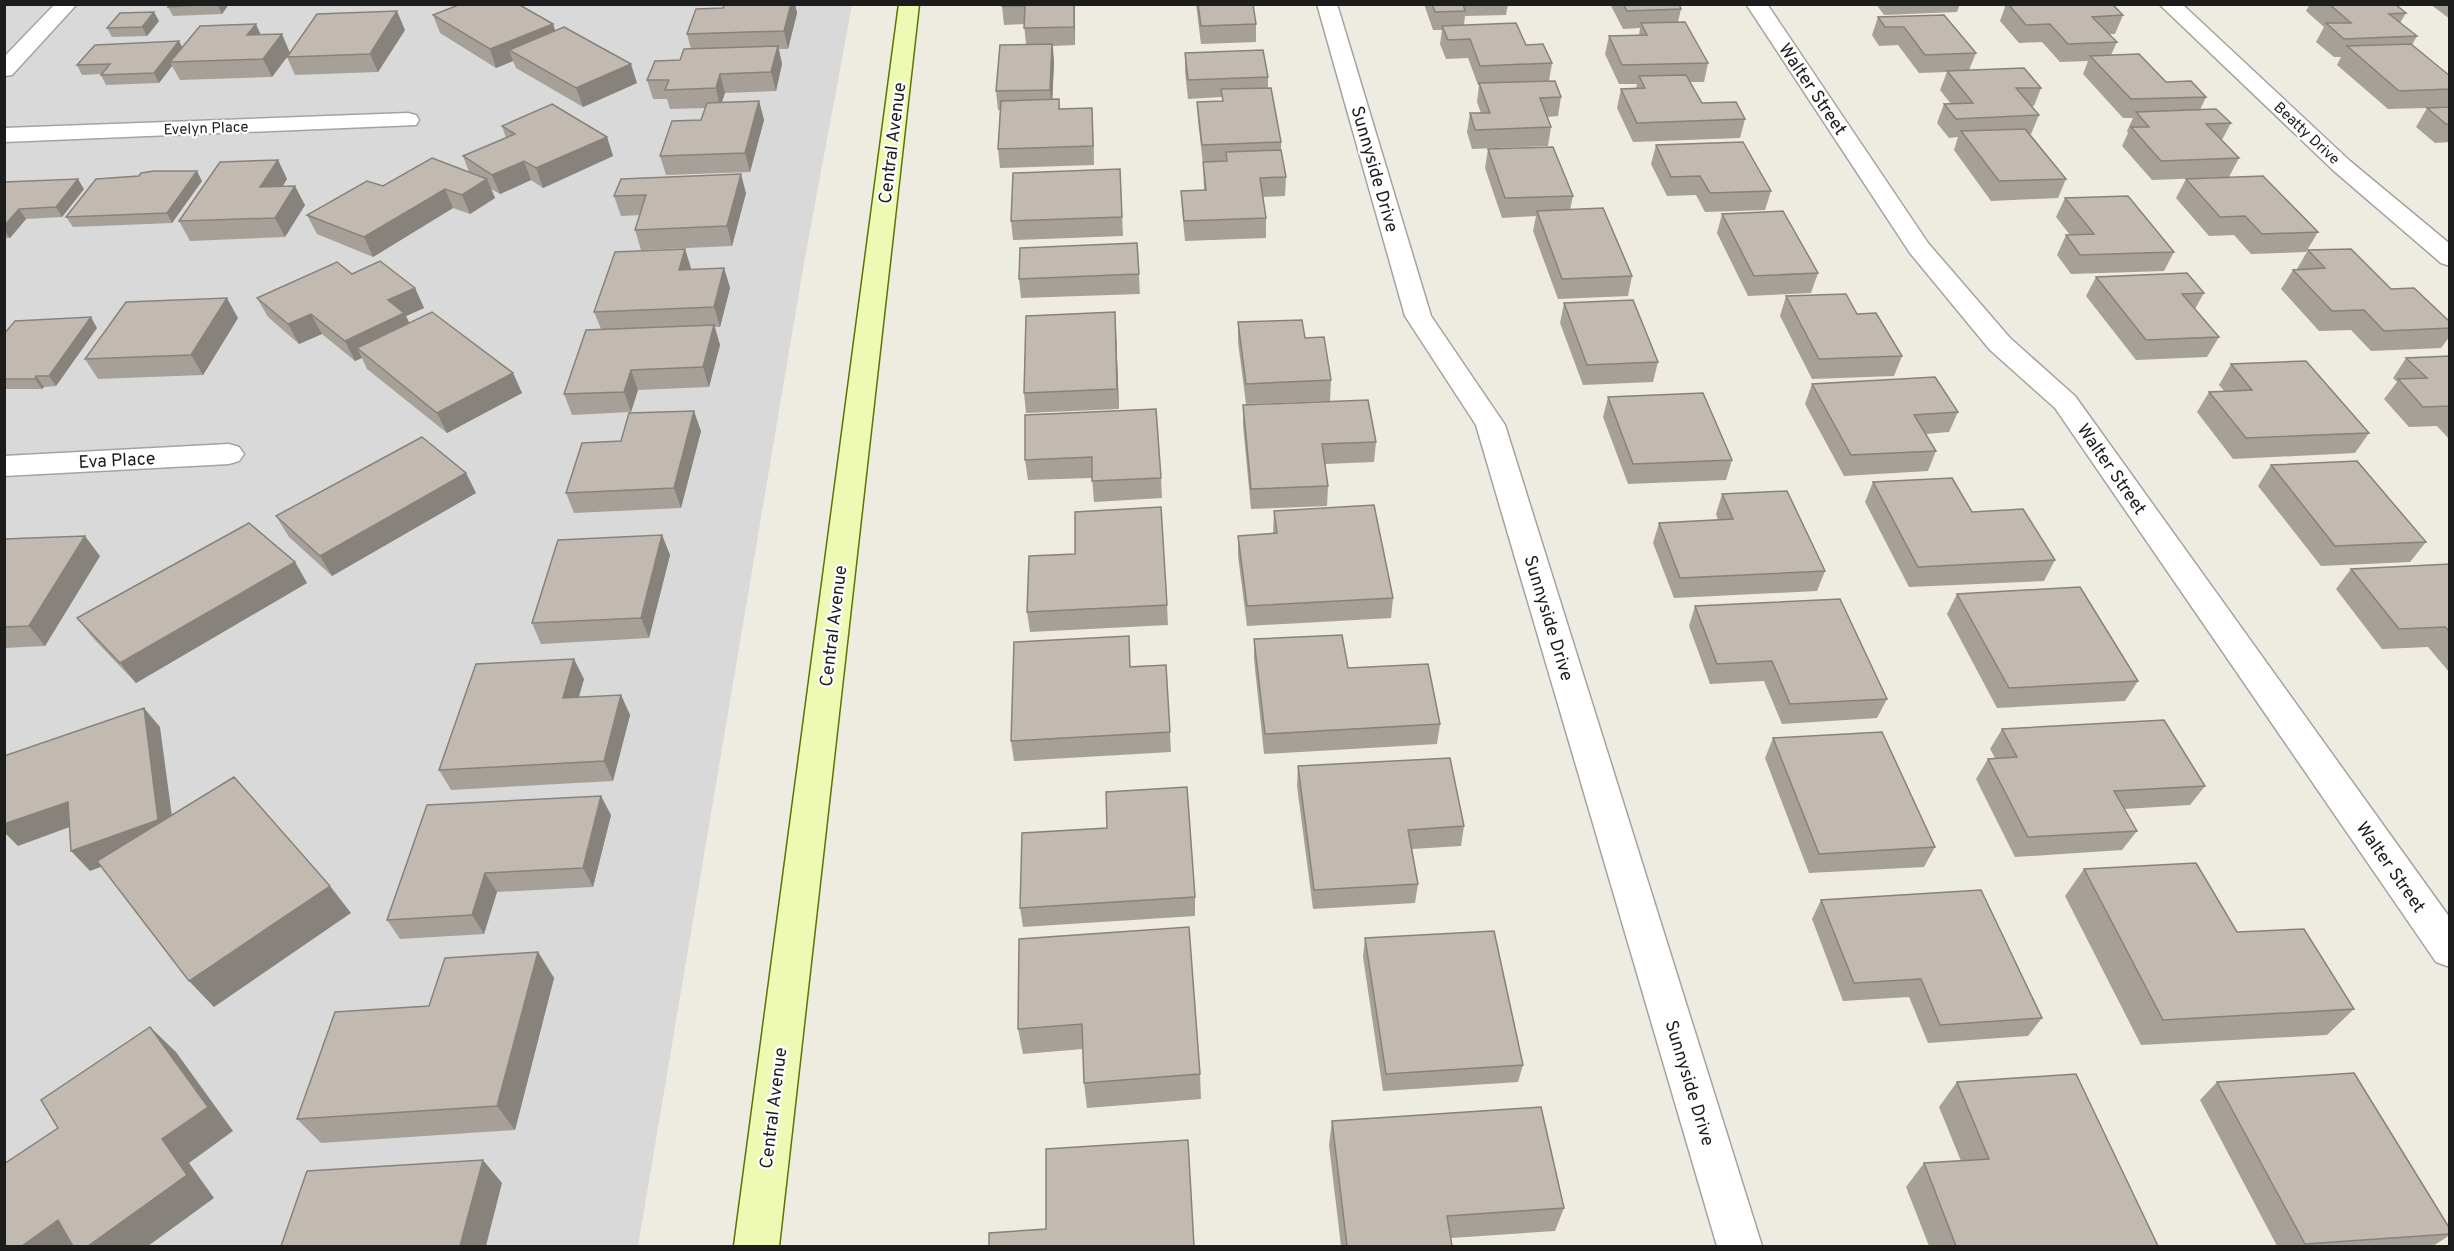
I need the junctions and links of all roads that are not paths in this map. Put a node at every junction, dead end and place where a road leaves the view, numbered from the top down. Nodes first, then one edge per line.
1 (67, 4) edge
2 (909, 4) edge
3 (1327, 4) edge
4 (1756, 4) edge
5 (2169, 4) edge
6 (4, 70) edge
7 (408, 120) dead end
8 (4, 135) edge
9 (2450, 258) edge
10 (229, 454) dead end
11 (4, 466) edge
12 (2450, 951) edge
13 (756, 1246) edge
14 (1740, 1246) edge

1 - 6 street
2 - 13 main road, Central Avenue
3 - 14 street, Sunnyside Drive
4 - 12 street, Walter Street
5 - 9 street, Beatty Drive
7 - 8 street, Evelyn Place
10 - 11 street, Eva Place

